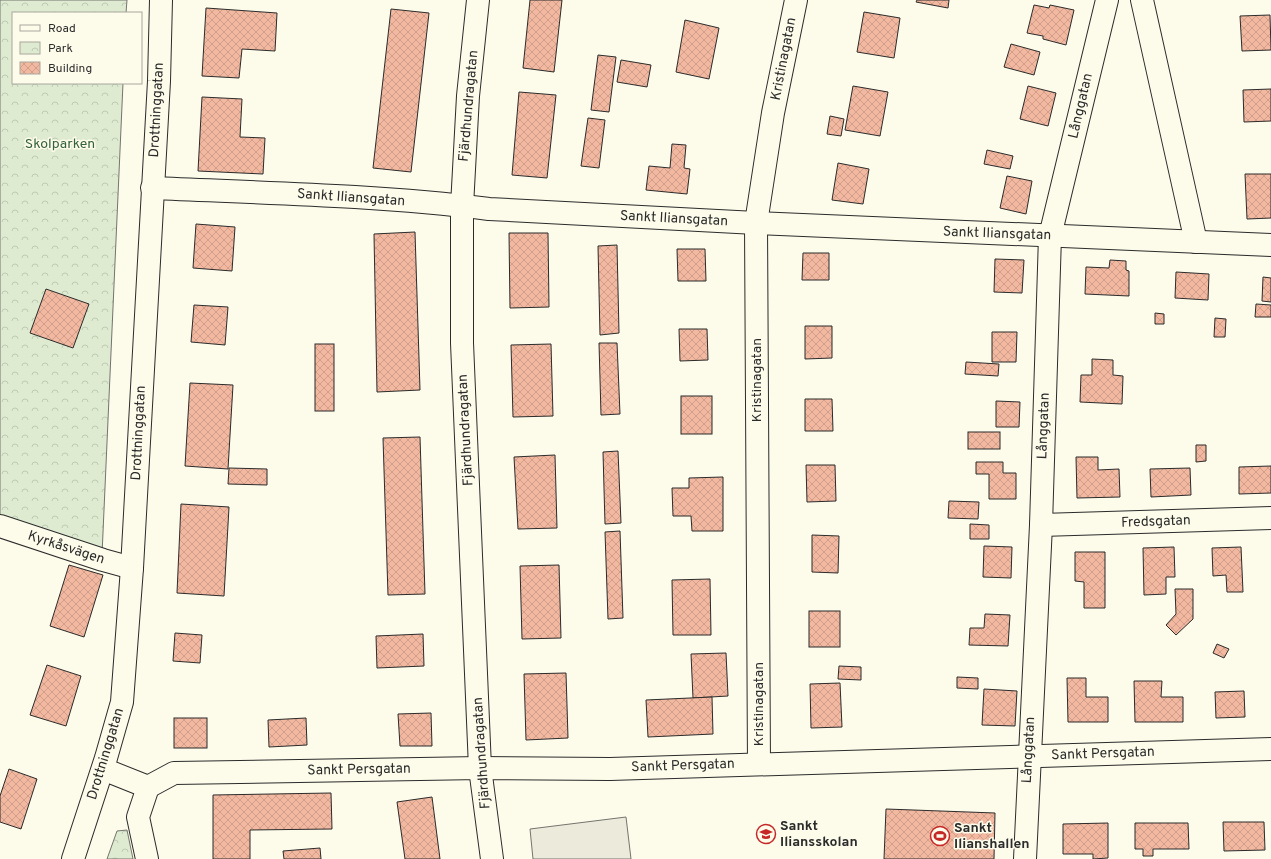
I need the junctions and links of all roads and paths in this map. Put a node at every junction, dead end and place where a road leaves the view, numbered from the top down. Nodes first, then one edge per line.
1 (161, 0) edge
2 (478, 0) edge
3 (796, 0) edge
4 (1107, 0) edge
5 (1142, 0) edge
6 (152, 188) junction
7 (462, 206) junction
8 (756, 223) junction
9 (1050, 236) junction
10 (1196, 242) junction
11 (1271, 245) edge
12 (1271, 518) edge
13 (1041, 525) junction
14 (0, 526) edge
15 (132, 568) junction
16 (1271, 749) edge
17 (1029, 756) junction
18 (759, 764) junction
19 (480, 768) junction
20 (103, 769) junction
21 (148, 787) junction
22 (73, 859) edge
23 (147, 859) edge
24 (492, 859) edge
25 (1025, 859) edge

1 - 6 street, Drottninggatan
2 - 7 street, Fjärdhundragatan
3 - 8 street, Kristinagatan
4 - 9 street, Långgatan
5 - 10 street
6 - 7 street, Sankt Iliansgatan
6 - 15 street, Drottninggatan
7 - 8 street, Sankt Iliansgatan
7 - 19 street, Fjärdhundragatan
8 - 9 street, Sankt Iliansgatan
8 - 18 street, Kristinagatan
9 - 10 street, Sankt Iliansgatan
9 - 13 street, Långgatan
10 - 11 street, Sankt Iliansgatan
12 - 13 street, Fredsgatan
13 - 17 street, Långgatan
14 - 15 street, Kyrkåsvägen
15 - 20 street, Drottninggatan
16 - 17 street, Sankt Persgatan
17 - 18 street, Sankt Persgatan
17 - 25 street, Långgatan
18 - 19 street, Sankt Persgatan
19 - 21 street, Sankt Persgatan
19 - 24 street, Fjärdhundragatan
20 - 21 street
20 - 22 street, Drottninggatan
21 - 23 street

